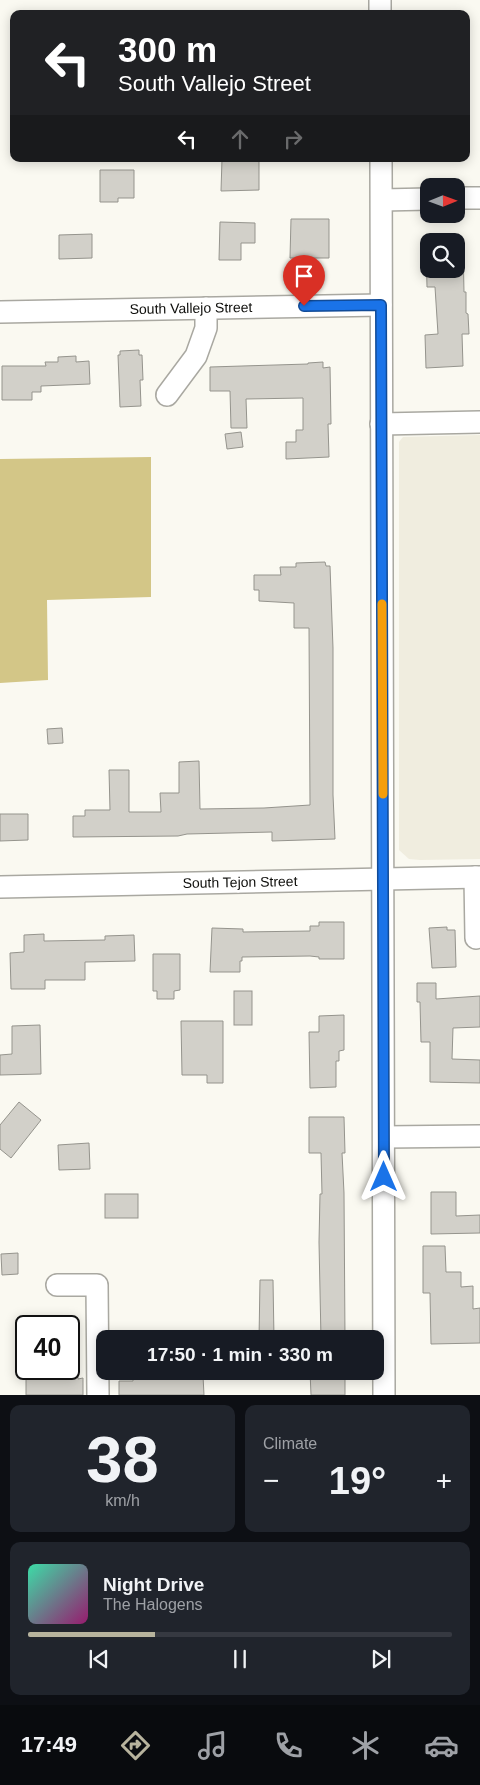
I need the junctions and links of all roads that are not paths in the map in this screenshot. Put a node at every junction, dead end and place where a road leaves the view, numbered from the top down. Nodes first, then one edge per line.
1 (381, 162) edge
2 (465, 198) edge
3 (480, 198) edge
4 (420, 199) edge
5 (382, 200) junction
6 (381, 305) junction
7 (206, 308) junction
8 (0, 312) edge
9 (166, 395) dead end
10 (480, 422) edge
11 (381, 424) junction
12 (478, 877) edge
13 (383, 879) junction
14 (0, 887) edge
15 (476, 938) dead end
16 (480, 1136) edge
17 (384, 1138) junction
18 (57, 1285) dead end
19 (98, 1395) edge
20 (384, 1395) edge

1 - 5 street
2 - 3 street
4 - 5 street
5 - 6 street
6 - 7 street, South Vallejo Street
6 - 11 street
7 - 8 street, South Vallejo Street
7 - 9 street
10 - 11 street
11 - 13 street
12 - 13 street, South Tejon Street
12 - 15 street
13 - 14 street, South Tejon Street
13 - 17 street
16 - 17 street
17 - 20 street
18 - 19 street

